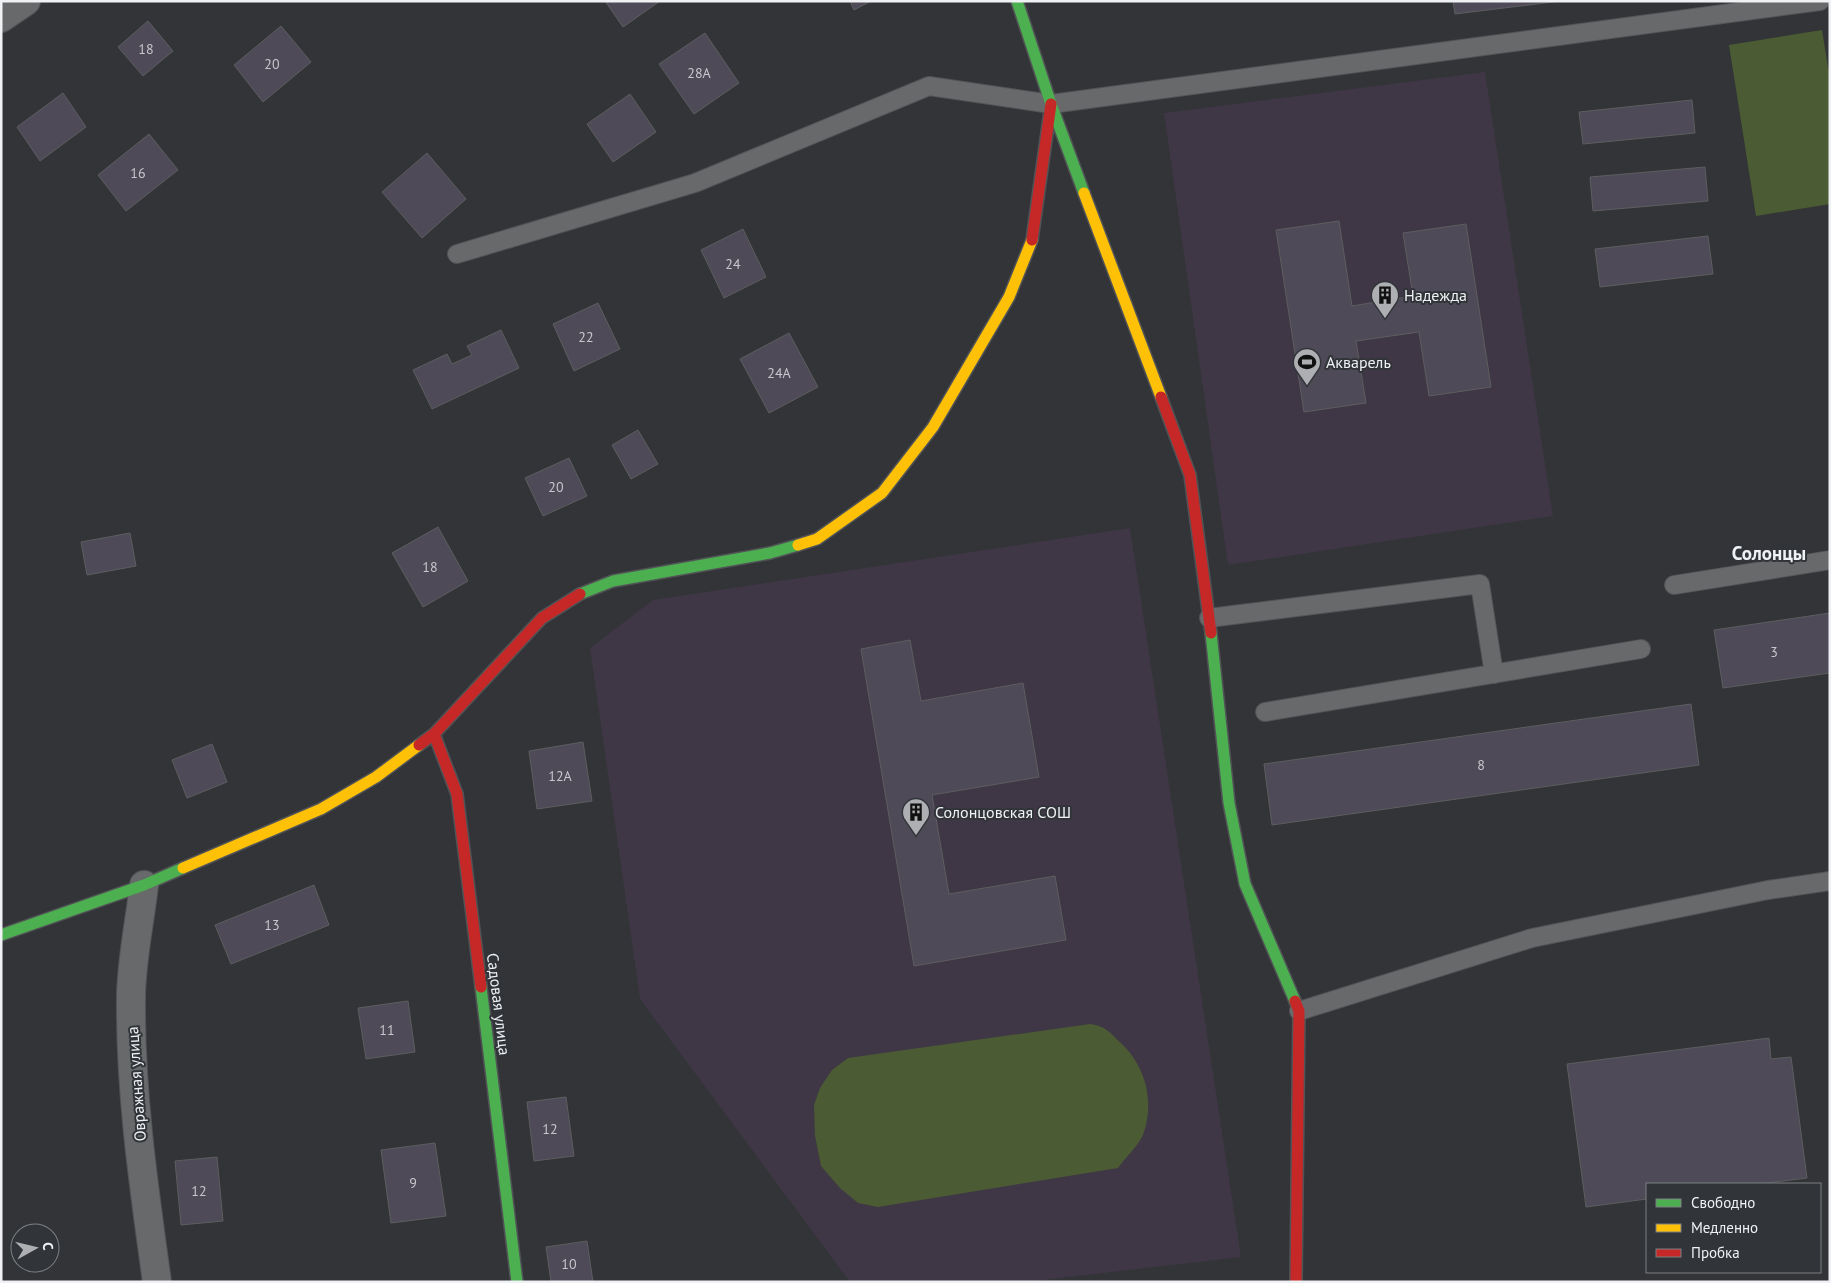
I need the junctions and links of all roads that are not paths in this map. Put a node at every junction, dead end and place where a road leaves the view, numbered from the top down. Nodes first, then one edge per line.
1 (26, 1) edge
2 (1017, 1) edge
3 (1820, 1) edge
4 (1, 18) edge
5 (1051, 104) junction
6 (457, 254) dead end
7 (1830, 560) edge
8 (1674, 585) dead end
9 (1209, 618) junction
10 (1641, 649) dead end
11 (1494, 674) junction
12 (1266, 712) dead end
13 (434, 734) junction
14 (1830, 881) edge
15 (144, 885) junction
16 (1, 935) edge
17 (1299, 1011) junction
18 (157, 1282) edge
19 (517, 1282) edge
20 (1296, 1282) edge

1 - 4 street
2 - 5 street
3 - 5 lane
5 - 6 lane
5 - 9 street
5 - 13 street
7 - 8 lane
9 - 11 lane
9 - 17 street
10 - 11 lane
11 - 12 lane
13 - 15 street
13 - 19 street, Садовая улица
14 - 17 lane
15 - 16 street
15 - 18 street, Овражная улица
17 - 20 street

